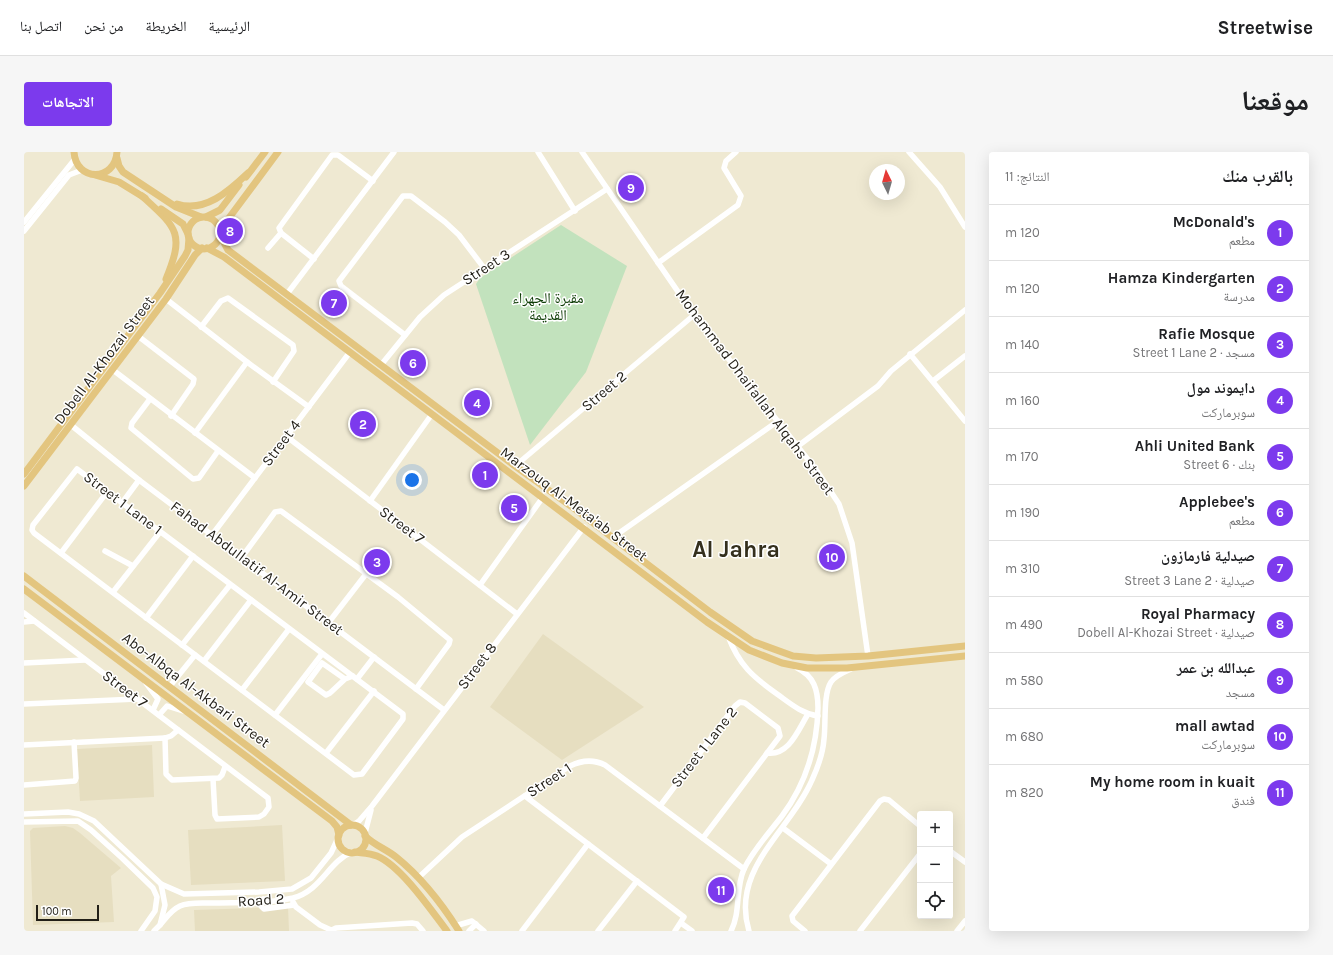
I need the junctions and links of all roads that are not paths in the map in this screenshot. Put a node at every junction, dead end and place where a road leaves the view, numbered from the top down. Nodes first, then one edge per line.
1 (278, 152) edge
2 (394, 152) edge
3 (538, 152) edge
4 (582, 152) edge
5 (736, 152) edge
6 (909, 152) edge
7 (264, 153) edge
8 (74, 154) edge
9 (117, 155) edge
10 (271, 161) junction
11 (256, 163) junction
12 (82, 170) junction
13 (263, 171) junction
14 (248, 173) junction
15 (95, 175) junction
16 (373, 181) junction
17 (607, 189) junction
18 (142, 196) junction
19 (165, 200) junction
20 (576, 211) junction
21 (203, 217) junction
22 (24, 222) edge
23 (965, 227) edge
24 (24, 231) edge
25 (220, 233) junction
26 (281, 233) junction
27 (188, 236) junction
28 (205, 248) junction
29 (268, 248) dead end
30 (314, 259) junction
31 (658, 263) junction
32 (484, 268) junction
33 (160, 293) junction
34 (287, 294) junction
35 (166, 299) junction
36 (965, 310) edge
37 (694, 315) junction
38 (201, 327) junction
39 (335, 330) junction
40 (405, 335) junction
41 (138, 336) junction
42 (329, 336) junction
43 (345, 338) junction
44 (340, 344) junction
45 (350, 352) junction
46 (910, 354) junction
47 (965, 356) edge
48 (247, 362) junction
49 (381, 365) junction
50 (113, 370) junction
51 (933, 381) junction
52 (273, 382) junction
53 (88, 386) junction
54 (96, 392) junction
55 (80, 397) junction
56 (150, 399) junction
57 (88, 402) junction
58 (308, 407) junction
59 (432, 414) junction
60 (171, 416) junction
61 (778, 421) junction
62 (965, 421) edge
63 (71, 425) junction
64 (195, 433) junction
65 (472, 434) junction
66 (286, 436) junction
67 (466, 440) junction
68 (482, 441) junction
69 (798, 446) junction
70 (476, 447) junction
71 (218, 451) junction
72 (515, 466) junction
73 (24, 474) edge
74 (255, 478) junction
75 (139, 480) junction
76 (24, 486) edge
77 (107, 492) junction
78 (543, 497) junction
79 (370, 501) junction
80 (122, 504) junction
81 (584, 527) junction
82 (160, 532) junction
83 (212, 535) junction
84 (612, 538) junction
85 (104, 550) dead end
86 (61, 553) junction
87 (193, 556) junction
88 (242, 557) junction
89 (133, 566) junction
90 (366, 574) junction
91 (24, 576) edge
92 (230, 584) junction
93 (480, 585) junction
94 (24, 589) edge
95 (113, 592) junction
96 (251, 600) junction
97 (24, 613) edge
98 (517, 614) junction
99 (146, 618) junction
100 (67, 620) junction
101 (34, 621) junction
102 (24, 622) edge
103 (328, 622) junction
104 (289, 629) junction
105 (728, 636) junction
106 (113, 643) junction
107 (182, 645) junction
108 (965, 646) edge
109 (322, 654) junction
110 (195, 655) junction
111 (868, 656) junction
112 (965, 656) edge
113 (374, 657) junction
114 (86, 660) junction
115 (204, 661) junction
116 (24, 663) edge
117 (789, 665) junction
118 (863, 666) junction
119 (142, 678) junction
120 (355, 678) junction
121 (345, 679) junction
122 (170, 686) junction
123 (416, 689) junction
124 (242, 690) junction
125 (374, 691) junction
126 (137, 699) junction
127 (24, 704) edge
128 (818, 704) junction
129 (826, 704) junction
130 (153, 710) junction
131 (444, 710) junction
132 (187, 712) junction
133 (808, 714) junction
134 (159, 715) junction
135 (275, 715) junction
136 (818, 716) junction
137 (205, 724) junction
138 (178, 730) junction
139 (165, 738) junction
140 (74, 742) junction
141 (24, 745) edge
142 (247, 746) junction
143 (326, 753) junction
144 (767, 753) junction
145 (225, 767) junction
146 (213, 779) junction
147 (24, 785) edge
148 (525, 796) junction
149 (372, 806) junction
150 (660, 806) junction
151 (68, 812) junction
152 (24, 814) edge
153 (53, 821) junction
154 (24, 822) edge
155 (917, 823) edge
156 (352, 825) junction
157 (783, 828) junction
158 (365, 834) junction
159 (339, 836) junction
160 (703, 838) junction
161 (588, 844) junction
162 (128, 852) junction
163 (354, 852) junction
164 (953, 852) edge
165 (122, 858) junction
166 (917, 858) edge
167 (965, 862) edge
168 (831, 864) junction
169 (143, 866) junction
170 (744, 869) junction
171 (137, 872) junction
172 (418, 878) junction
173 (637, 880) junction
174 (161, 884) junction
175 (259, 892) junction
176 (202, 894) junction
177 (292, 898) junction
178 (260, 901) junction
179 (202, 903) junction
180 (294, 905) junction
181 (965, 921) edge
182 (681, 923) junction
183 (476, 924) junction
184 (160, 925) junction
185 (457, 928) edge
186 (331, 930) edge
187 (141, 931) edge
188 (154, 931) edge
189 (423, 931) edge
190 (447, 931) edge
191 (469, 931) edge
192 (484, 931) edge
193 (522, 931) edge
194 (598, 931) edge
195 (675, 931) edge
196 (692, 931) edge
197 (731, 931) edge
198 (749, 931) edge
199 (805, 931) edge
200 (860, 931) edge
201 (957, 931) edge

1 - 10 main road
2 - 16 street
3 - 20 street
4 - 17 street, Mohammad Dhaifallah Alqahs Street
5 - 31 street
6 - 23 street
7 - 10 main road
7 - 11 main road
8 - 12 main road
8 - 22 street
9 - 15 main road
9 - 19 main road
10 - 13 main road
11 - 13 main road
11 - 14 main road
12 - 15 main road
12 - 24 street
13 - 25 main road
14 - 19 main road
14 - 21 main road
15 - 18 main road
16 - 26 street
16 - 30 street
17 - 20 street, Street 3
17 - 31 street, Mohammad Dhaifallah Alqahs Street
18 - 27 main road
18 - 33 main road
19 - 21 main road
20 - 32 street, Street 3
21 - 25 main road
21 - 27 main road
25 - 28 main road
25 - 34 main road, Marzouq Al-Meta'ab Street
26 - 29 street
26 - 30 street
27 - 28 main road
27 - 33 main road, Dobell Al-Khozai Street
28 - 35 main road, Dobell Al-Khozai Street
28 - 42 main road, Marzouq Al-Meta'ab Street
30 - 34 street
31 - 37 street, Mohammad Dhaifallah Alqahs Street
32 - 40 street, Street 3
32 - 40 street
33 - 53 main road, Dobell Al-Khozai Street
34 - 39 main road, Marzouq Al-Meta'ab Street
35 - 38 street
35 - 41 main road, Dobell Al-Khozai Street
36 - 46 street
37 - 61 street, Mohammad Dhaifallah Alqahs Street
37 - 72 street, Street 2
38 - 48 street
38 - 52 street
39 - 42 main road
39 - 43 main road, Marzouq Al-Meta'ab Street
40 - 49 street, Street 3
41 - 50 main road, Dobell Al-Khozai Street
41 - 60 street
42 - 44 main road, Marzouq Al-Meta'ab Street
43 - 44 main road
43 - 49 main road, Marzouq Al-Meta'ab Street
44 - 45 main road, Marzouq Al-Meta'ab Street
45 - 58 street, Street 4
45 - 59 main road, Marzouq Al-Meta'ab Street
46 - 51 street
46 - 69 street
47 - 51 street
48 - 52 street
48 - 64 street
49 - 65 main road, Marzouq Al-Meta'ab Street
50 - 54 main road, Dobell Al-Khozai Street
50 - 56 street
51 - 62 street
52 - 58 street
53 - 54 main road
53 - 55 main road, Dobell Al-Khozai Street
54 - 57 main road, Dobell Al-Khozai Street
55 - 57 main road
55 - 73 main road, Dobell Al-Khozai Street
56 - 60 street
56 - 71 street
57 - 63 main road, Dobell Al-Khozai Street
58 - 66 street, Street 4
59 - 67 main road, Marzouq Al-Meta'ab Street
59 - 79 street
60 - 64 street
61 - 69 street, Mohammad Dhaifallah Alqahs Street
61 - 84 street
63 - 75 street, Fahad Abdullatif Al-Amir Street
63 - 76 main road, Dobell Al-Khozai Street
64 - 71 street
65 - 67 main road
65 - 68 main road, Marzouq Al-Meta'ab Street
66 - 74 street, Street 4
66 - 79 street, Street 7
67 - 70 main road, Marzouq Al-Meta'ab Street
68 - 70 main road
68 - 72 main road, Marzouq Al-Meta'ab Street
69 - 111 street, Mohammad Dhaifallah Alqahs Street
70 - 78 main road, Marzouq Al-Meta'ab Street
71 - 74 street
72 - 84 main road, Marzouq Al-Meta'ab Street
74 - 83 street, Street 4
75 - 80 street
75 - 83 street, Fahad Abdullatif Al-Amir Street
77 - 80 street, Street 1 Lane 1
77 - 86 street
77 - 86 street, Street 1 Lane 1
78 - 81 main road, Marzouq Al-Meta'ab Street
78 - 93 street
79 - 93 street, Street 7
80 - 82 street, Street 1 Lane 1
81 - 98 street, Street 8
81 - 105 main road, Marzouq Al-Meta'ab Street
82 - 87 street, Street 1 Lane 1
82 - 89 street
83 - 88 street, Fahad Abdullatif Al-Amir Street
84 - 111 main road, Marzouq Al-Meta'ab Street
85 - 89 street
86 - 95 street, Street 1 Lane 1
87 - 92 street, Street 1 Lane 1
87 - 99 street
88 - 90 street
88 - 103 street, Fahad Abdullatif Al-Amir Street
89 - 95 street
90 - 103 street
90 - 123 street
91 - 106 main road, Abo-Albqa Al-Akbari Street
92 - 96 street, Street 1 Lane 1
92 - 107 street
93 - 98 street, Street 7
94 - 100 main road, Abo-Albqa Al-Akbari Street
95 - 99 street, Street 1 Lane 1
96 - 104 street, Street 1 Lane 1
96 - 115 street
97 - 101 street, Street 7
98 - 131 street, Street 8
99 - 107 street, Street 1 Lane 1
100 - 106 main road
100 - 119 main road, Abo-Albqa Al-Akbari Street
101 - 102 street
101 - 114 street, Street 7
103 - 113 street, Fahad Abdullatif Al-Amir Street
104 - 109 street, Street 1 Lane 1
104 - 124 street
105 - 117 main road, Marzouq Al-Meta'ab Street
105 - 133 street
106 - 122 main road, Abo-Albqa Al-Akbari Street
107 - 110 street, Street 1 Lane 1
108 - 111 main road, Marzouq Al-Meta'ab Street
109 - 120 street, Street 1 Lane 1
109 - 135 street
110 - 115 street, Street 1 Lane 1
110 - 122 street
112 - 118 main road, Marzouq Al-Meta'ab Street
113 - 120 street
113 - 123 street, Fahad Abdullatif Al-Amir Street
114 - 116 street
114 - 126 street, Street 7
115 - 124 street, Street 1 Lane 1
117 - 118 main road, Marzouq Al-Meta'ab Street
117 - 128 street
118 - 129 street
119 - 130 street
119 - 132 main road, Abo-Albqa Al-Akbari Street
120 - 121 street
120 - 125 street, Street 1 Lane 1
121 - 121 street
122 - 142 main road, Abo-Albqa Al-Akbari Street
123 - 131 street, Fahad Abdullatif Al-Amir Street
124 - 135 street, Street 1 Lane 1
125 - 143 street
125 - 143 street, Street 1 Lane 1
126 - 127 street
126 - 130 street, Street 7
128 - 129 street
128 - 136 street
129 - 157 street
130 - 134 street, Street 7
131 - 149 street, Street 8
132 - 134 street
132 - 137 main road, Abo-Albqa Al-Akbari Street
133 - 136 street
133 - 144 street
134 - 138 street, Street 7
135 - 143 street, Street 1 Lane 1
136 - 170 street
137 - 142 main road
137 - 159 main road, Abo-Albqa Al-Akbari Street
138 - 139 street
138 - 145 street, Street 7
139 - 140 street
139 - 146 street
140 - 141 street
140 - 147 street
142 - 156 main road, Abo-Albqa Al-Akbari Street
144 - 150 street, Street 1 Lane 2
144 - 160 street, Street 1 Lane 2
145 - 146 street
145 - 146 street, Street 7
148 - 150 street, Street 1
148 - 161 street
148 - 172 street, Street 1
149 - 156 street, Street 8
149 - 158 street, Street 8
150 - 160 street, Street 1
151 - 152 street, Road 2
151 - 153 street
151 - 162 street, Road 2
153 - 154 street
153 - 165 street
155 - 168 street
156 - 158 main road
156 - 159 main road
157 - 168 street
157 - 198 street
158 - 163 main road
158 - 172 main road
159 - 163 main road
159 - 175 street, Road 2
160 - 170 street, Street 1
161 - 173 street
161 - 193 street
162 - 165 street
162 - 169 street, Road 2
163 - 177 street, Road 2
163 - 190 main road
164 - 167 street
165 - 171 street
166 - 200 street
168 - 199 street
169 - 171 street
169 - 174 street, Road 2
170 - 197 street
171 - 187 street
172 - 185 main road
173 - 182 street
173 - 194 street
174 - 176 street, Road 2
174 - 184 street
175 - 176 street, Road 2
175 - 178 street
176 - 179 street
177 - 178 street, Road 2
177 - 180 street
178 - 179 street, Road 2
178 - 180 street
179 - 184 street, Road 2
180 - 186 street
181 - 201 street
182 - 195 street
182 - 196 street
183 - 185 street
183 - 191 street
183 - 192 street
184 - 188 street, Road 2
186 - 189 street

